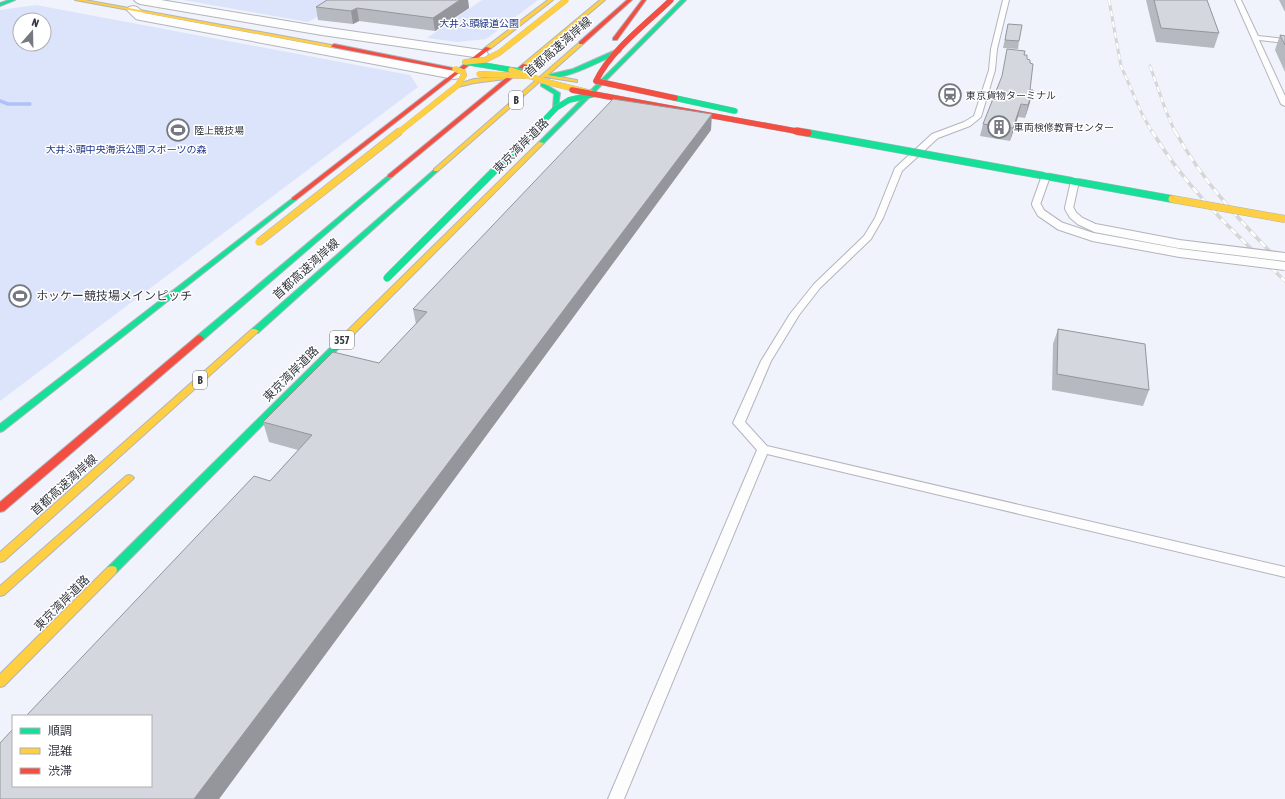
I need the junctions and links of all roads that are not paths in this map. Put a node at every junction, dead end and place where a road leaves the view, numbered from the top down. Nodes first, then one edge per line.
1 (13, 0) edge
2 (77, 0) edge
3 (122, 0) edge
4 (551, 0) edge
5 (566, 0) edge
6 (603, 0) edge
7 (630, 0) edge
8 (644, 0) edge
9 (671, 0) edge
10 (684, 0) edge
11 (1006, 0) edge
12 (1238, 0) edge
13 (0, 5) edge
14 (137, 5) edge
15 (1255, 38) junction
16 (615, 39) dead end
17 (1285, 41) edge
18 (618, 51) junction
19 (499, 53) junction
20 (481, 54) junction
21 (465, 62) junction
22 (512, 72) junction
23 (479, 74) junction
24 (456, 76) junction
25 (526, 77) junction
26 (504, 78) junction
27 (543, 80) junction
28 (594, 94) junction
29 (1285, 104) edge
30 (474, 106) junction
31 (556, 108) junction
32 (735, 111) junction
33 (1033, 164) dead end
34 (377, 175) dead end
35 (1046, 176) junction
36 (1075, 181) junction
37 (1285, 219) edge
38 (256, 245) dead end
39 (1285, 257) edge
40 (1285, 266) edge
41 (204, 281) dead end
42 (385, 281) dead end
43 (91, 358) junction
44 (311, 359) dead end
45 (259, 423) junction
46 (0, 429) edge
47 (763, 449) junction
48 (129, 478) dead end
49 (0, 508) edge
50 (0, 558) edge
51 (1285, 572) edge
52 (0, 592) edge
53 (55, 627) junction
54 (19, 650) dead end
55 (0, 682) edge
56 (616, 799) edge

1 - 13 main road
2 - 14 main road
3 - 21 main road
4 - 20 main road
5 - 19 main road, bridge
6 - 30 main road, 首都高速湾岸線 / B
7 - 50 main road, 首都高速湾岸線 / B
8 - 16 main road
9 - 18 main road, bridge
10 - 45 main road, 東京湾岸道路 / 357
11 - 47 lane
12 - 15 lane
14 - 20 street
14 - 24 main road
14 - 24 street
15 - 17 lane
15 - 29 lane
18 - 27 main road
18 - 32 main road, bridge
19 - 21 main road, bridge
19 - 22 main road, bridge
20 - 24 main road
21 - 22 main road, bridge
22 - 23 main road, bridge
22 - 25 main road, bridge
22 - 27 main road, bridge
23 - 24 main road, bridge
23 - 26 main road, bridge
24 - 26 main road
24 - 38 main road, bridge
24 - 43 main road
25 - 26 main road, bridge
25 - 27 main road, bridge
26 - 27 main road
27 - 28 main road, bridge
27 - 31 main road
27 - 32 main road, bridge
28 - 31 main road, bridge
28 - 35 main road, bridge
30 - 34 main road
30 - 49 main road, 首都高速湾岸線 / B
31 - 42 main road, bridge
32 - 33 main road
35 - 36 main road, bridge
35 - 40 lane, bridge
36 - 37 main road, bridge
36 - 39 lane, bridge
41 - 43 main road
43 - 46 main road
44 - 45 main road
45 - 53 main road, 東京湾岸道路 / 357
47 - 51 lane
47 - 56 lane
48 - 52 main road
53 - 54 main road
53 - 55 main road, 東京湾岸道路 / 357

